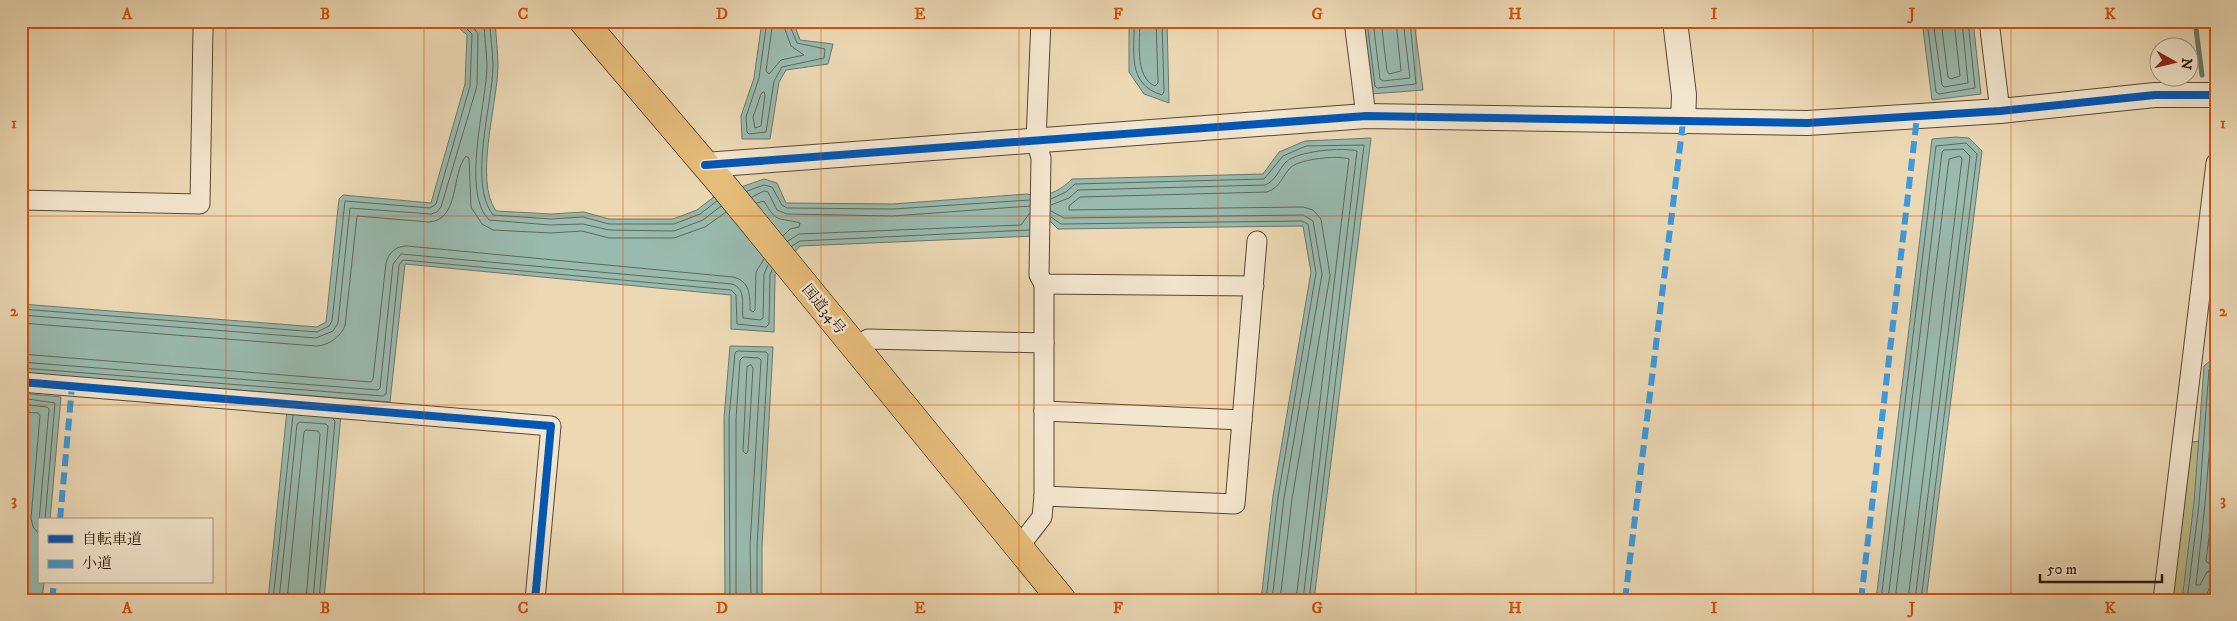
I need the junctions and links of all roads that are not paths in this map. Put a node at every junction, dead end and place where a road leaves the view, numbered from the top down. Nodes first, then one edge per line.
1 (205, 21) edge
2 (583, 21) edge
3 (1041, 21) edge
4 (1354, 21) edge
5 (1675, 21) edge
6 (1989, 21) edge
7 (2216, 95) edge
8 (2000, 111) junction
9 (1366, 116) junction
10 (1683, 122) junction
11 (1036, 140) junction
12 (2216, 163) edge
13 (705, 164) junction
14 (21, 200) edge
15 (1257, 241) dead end
16 (1044, 284) junction
17 (1254, 286) junction
18 (1044, 343) junction
19 (856, 348) junction
20 (21, 382) edge
21 (1044, 411) junction
22 (1242, 420) junction
23 (1044, 496) junction
24 (1018, 548) junction
25 (534, 600) edge
26 (1062, 600) edge
27 (2163, 600) edge

1 - 14 street
2 - 13 highway, 国道34号
3 - 11 street
4 - 9 street
5 - 10 street
6 - 8 street
7 - 8 street
8 - 10 street
9 - 10 street
9 - 11 street
11 - 13 street
11 - 16 street
12 - 27 street
13 - 19 highway, 国道34号
15 - 17 street
16 - 17 street
16 - 18 street
17 - 22 street
18 - 19 street
18 - 21 street
19 - 24 highway, 国道34号
20 - 25 street
21 - 22 street
21 - 23 street
22 - 23 street
23 - 24 street
24 - 26 highway, 国道34号

